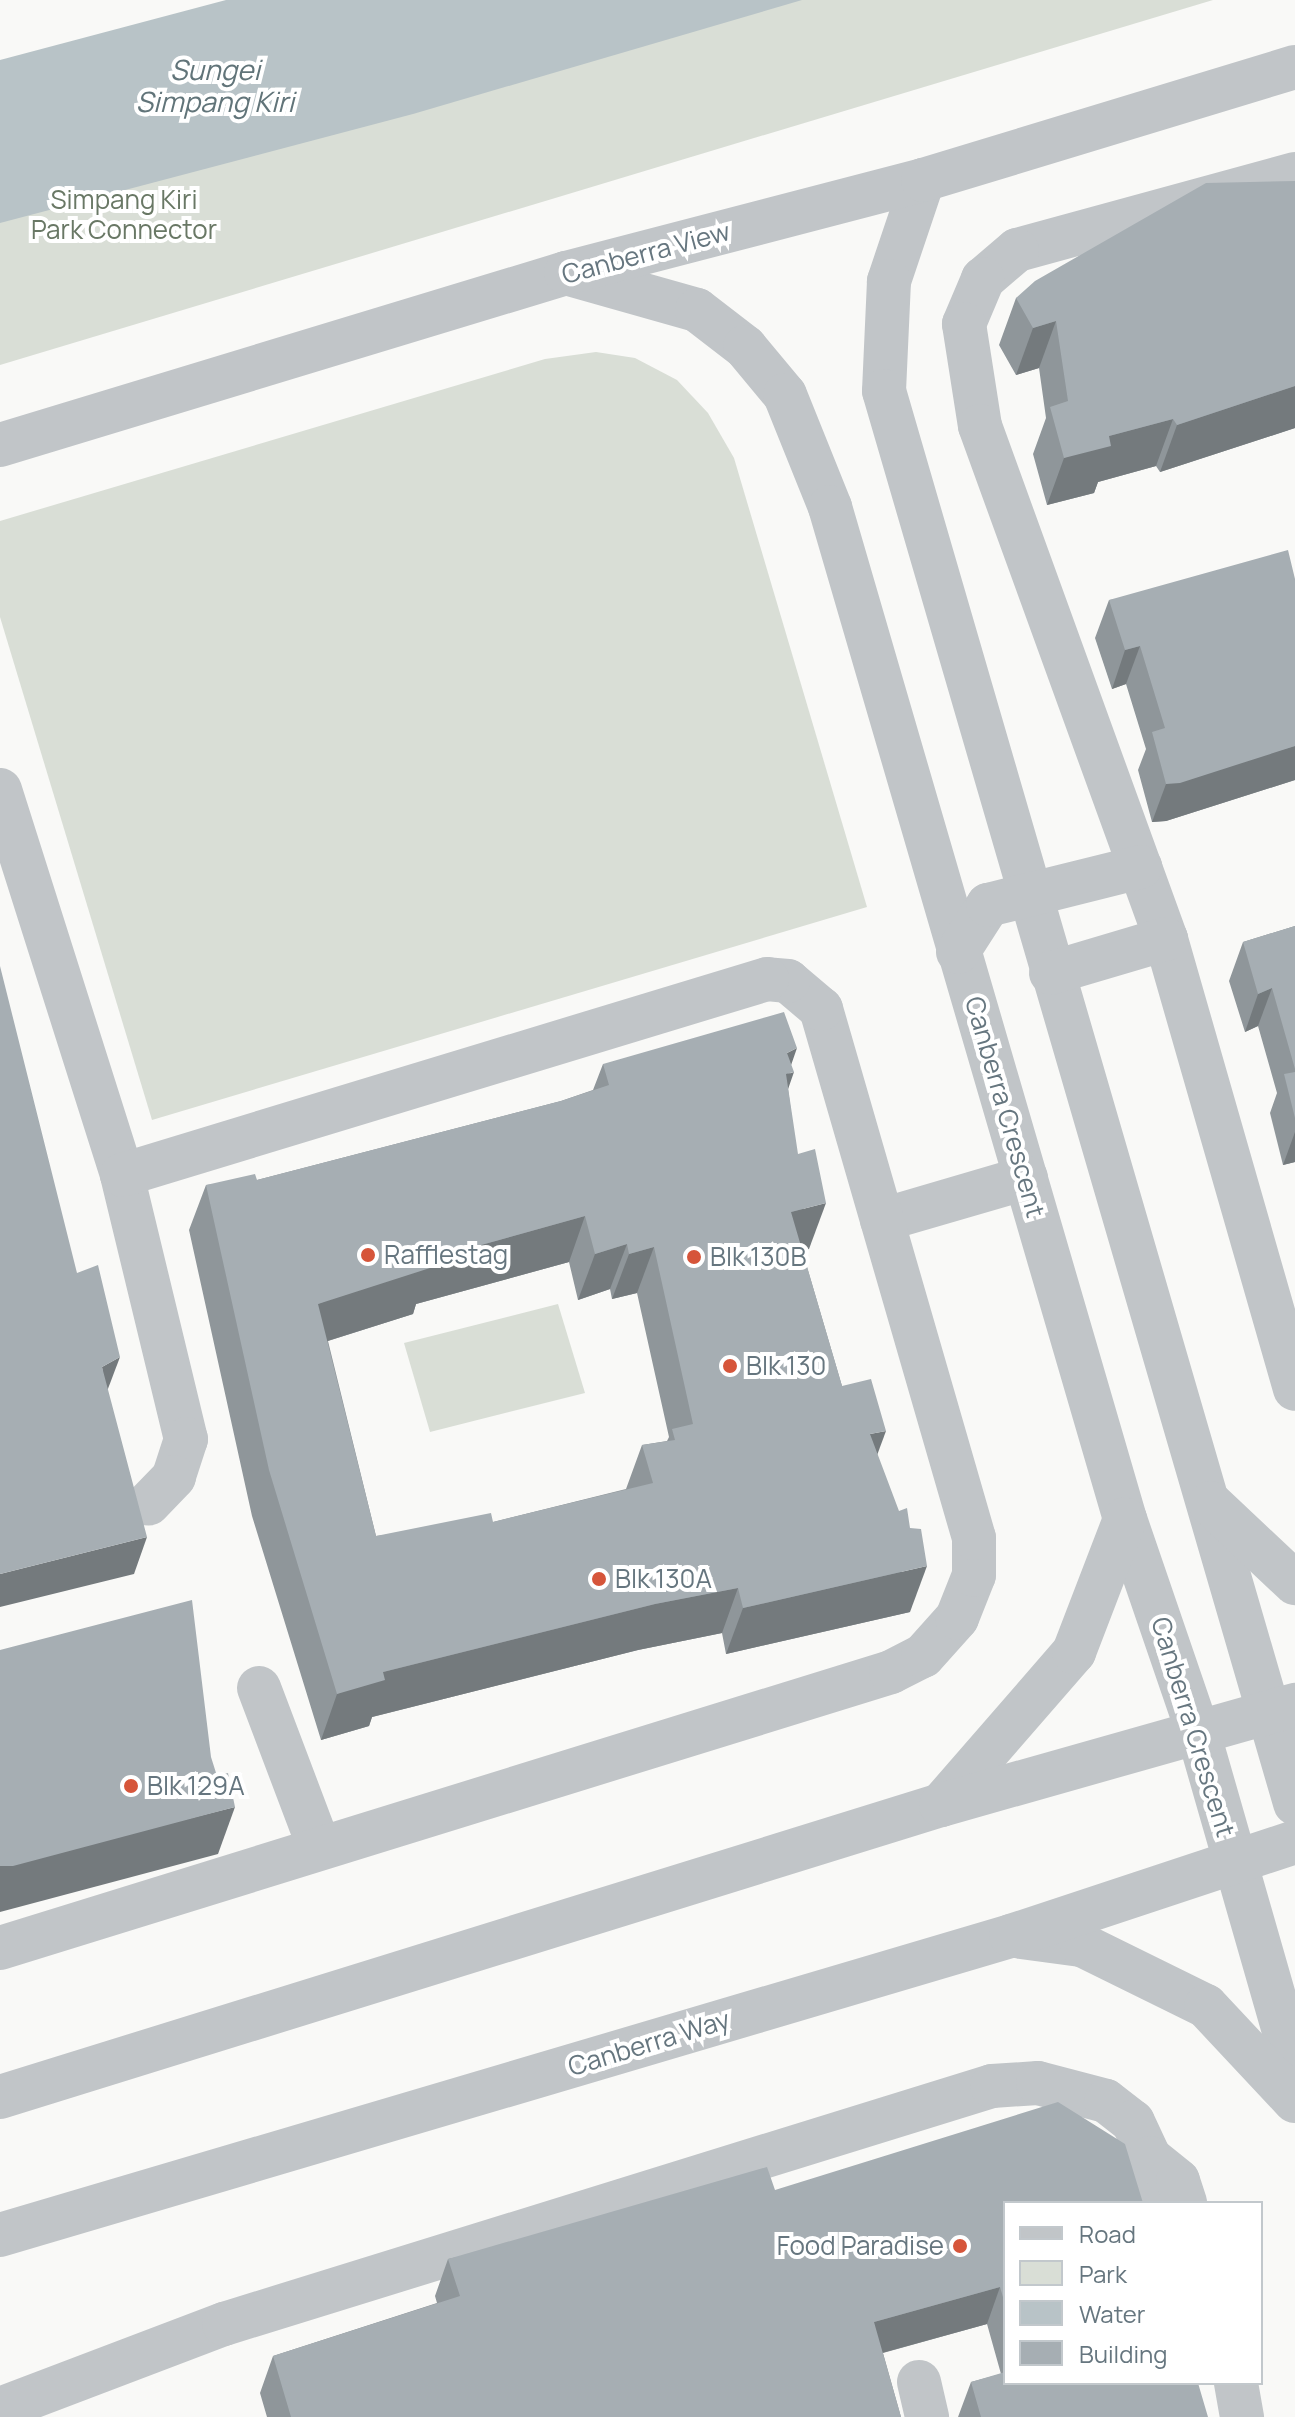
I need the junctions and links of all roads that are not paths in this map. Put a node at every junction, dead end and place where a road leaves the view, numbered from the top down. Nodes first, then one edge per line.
1 (1295, 67) edge
2 (1295, 174) edge
3 (923, 180) junction
4 (566, 273) junction
5 (0, 445) edge
6 (0, 790) edge
7 (1140, 867) junction
8 (16, 894) edge
9 (1028, 895) junction
10 (1166, 939) junction
11 (958, 952) junction
12 (1051, 973) junction
13 (122, 1175) junction
14 (1026, 1178) junction
15 (882, 1220) junction
16 (1295, 1389) edge
17 (1205, 1498) junction
18 (148, 1504) dead end
19 (1125, 1519) junction
20 (1295, 1583) edge
21 (259, 1688) dead end
22 (1282, 1708) edge
23 (1199, 1735) junction
24 (1295, 1803) edge
25 (941, 1805) junction
26 (1295, 1842) edge
27 (319, 1847) junction
28 (1235, 1862) junction
29 (1011, 1936) junction
30 (0, 1948) edge
31 (1295, 2069) edge
32 (0, 2097) edge
33 (1295, 2101) edge
34 (1150, 2158) junction
35 (1146, 2201) edge
36 (1184, 2201) edge
37 (0, 2235) edge
38 (1198, 2385) edge
39 (1236, 2385) edge
40 (0, 2409) edge
41 (1206, 2417) edge
42 (1242, 2417) edge

1 - 3 street, Canberra View
2 - 7 street
3 - 4 street, Canberra View
3 - 9 street
4 - 5 street, Canberra View
4 - 11 street, Canberra Crescent
6 - 8 street
7 - 9 street
7 - 10 street
8 - 13 street
9 - 11 street
9 - 12 street
10 - 12 street
10 - 16 street
11 - 14 street, Canberra Crescent
12 - 17 street
13 - 15 street
13 - 18 street
14 - 15 street
14 - 19 street, Canberra Crescent
15 - 27 street
17 - 20 street
17 - 22 street
19 - 23 street, Canberra Crescent
19 - 25 street
21 - 27 street
22 - 23 street
22 - 24 street
23 - 25 street
23 - 28 street, Canberra Crescent
25 - 32 street
26 - 28 street, Canberra Way
27 - 30 street
28 - 29 street, Canberra Way
28 - 31 street, Canberra Crescent
29 - 33 street
29 - 37 street, Canberra Way
34 - 35 street
34 - 36 street
34 - 40 street
38 - 41 street
39 - 42 street

